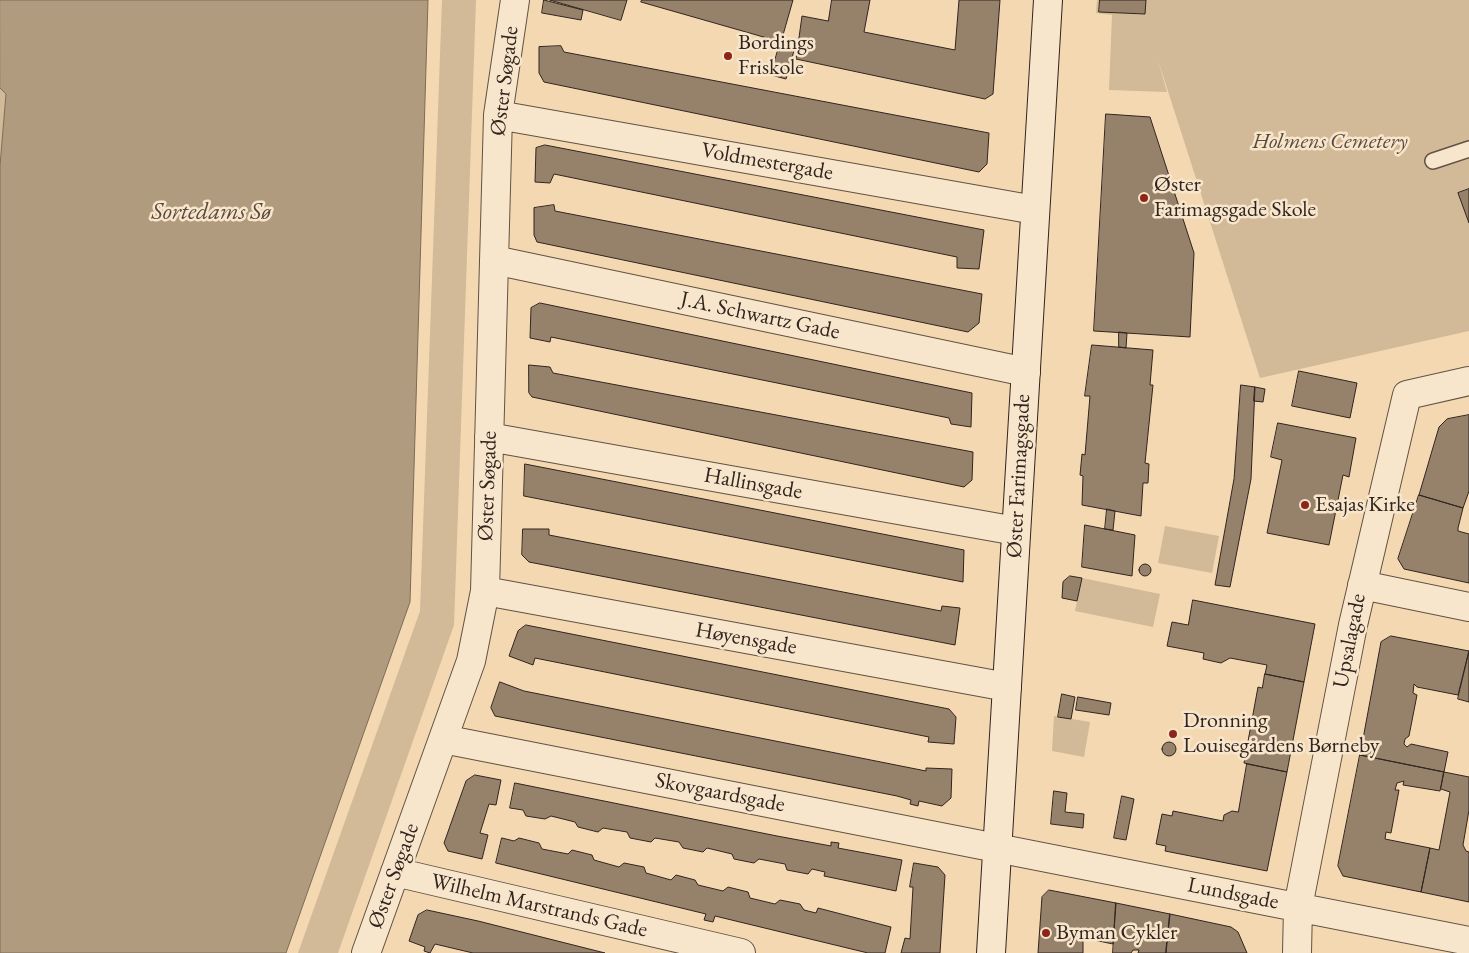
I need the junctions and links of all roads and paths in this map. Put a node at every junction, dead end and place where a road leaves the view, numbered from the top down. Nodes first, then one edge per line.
1 (515, 0) edge
2 (1048, 0) edge
3 (498, 115) junction
4 (1469, 149) edge
5 (1433, 161) dead end
6 (1035, 210) junction
7 (494, 260) junction
8 (1026, 372) junction
9 (1469, 381) edge
10 (489, 437) junction
11 (1016, 532) junction
12 (1362, 585) junction
13 (485, 591) junction
14 (1469, 607) edge
15 (1007, 688) junction
16 (443, 739) junction
17 (997, 848) junction
18 (395, 872) junction
19 (1298, 907) junction
20 (1469, 941) edge
21 (366, 953) edge
22 (741, 953) edge
23 (991, 953) edge
24 (1298, 953) edge

1 - 3 street, Øster Søgade
2 - 6 street, Øster Farimagsgade
3 - 6 street, Voldmestergade
3 - 7 street, Øster Søgade
4 - 5 lane
6 - 8 street, Øster Farimagsgade
7 - 8 street, J.A. Schwartz Gade
7 - 10 street, Øster Søgade
8 - 11 street, Øster Farimagsgade
9 - 12 street, Upsalagade
10 - 11 street, Hallinsgade
10 - 13 street, Øster Søgade
11 - 15 street, Øster Farimagsgade
12 - 14 street
12 - 19 street, Upsalagade
13 - 15 street, Høyensgade
13 - 16 street, Øster Søgade
15 - 17 street, Øster Farimagsgade
16 - 17 street, Skovgaardsgade
16 - 18 street, Øster Søgade
17 - 19 street, Lundsgade
17 - 23 street, Øster Farimagsgade
18 - 21 street, Øster Søgade
18 - 22 street, Wilhelm Marstrands Gade
19 - 20 street, Lundsgade
19 - 24 street, Upsalagade

